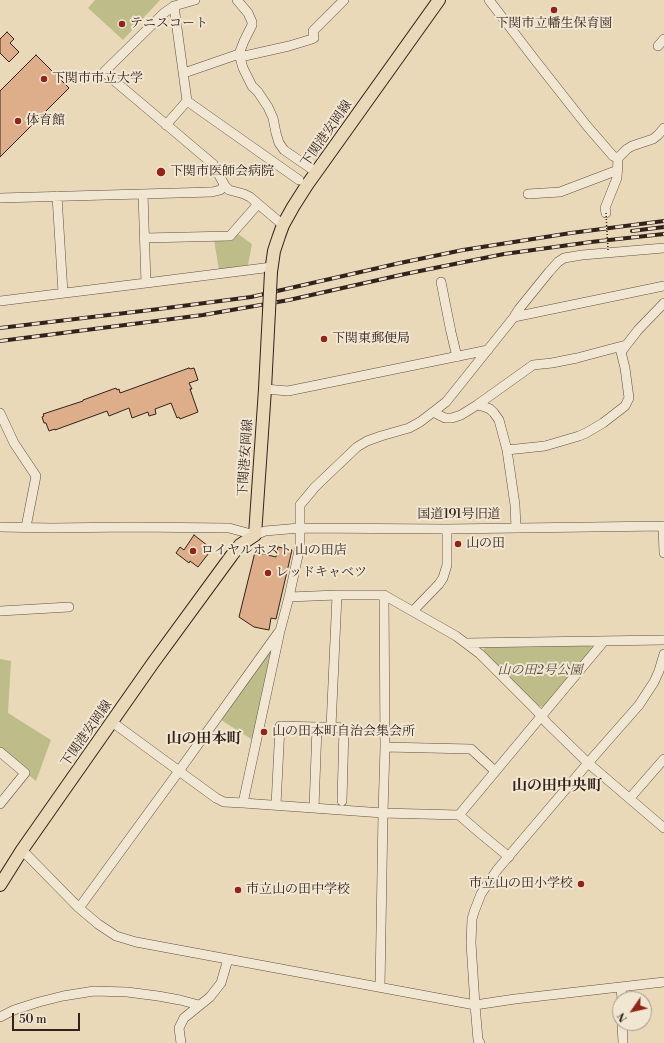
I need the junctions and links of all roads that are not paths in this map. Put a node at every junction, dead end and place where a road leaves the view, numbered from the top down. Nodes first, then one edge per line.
1 (195, 0) edge
2 (237, 0) edge
3 (344, 0) edge
4 (439, 0) edge
5 (489, 0) edge
6 (174, 6) junction
7 (239, 55) junction
8 (184, 73) junction
9 (188, 101) junction
10 (166, 125) junction
11 (664, 128) edge
12 (618, 158) junction
13 (618, 170) junction
14 (316, 172) junction
15 (299, 180) dead end
16 (225, 186) junction
17 (143, 194) junction
18 (528, 194) dead end
19 (56, 196) junction
20 (0, 198) edge
21 (258, 204) junction
22 (606, 213) road end
23 (283, 225) junction
24 (145, 238) junction
25 (664, 248) edge
26 (272, 270) junction
27 (441, 282) dead end
28 (146, 283) junction
29 (664, 286) edge
30 (64, 293) junction
31 (0, 301) edge
32 (664, 303) edge
33 (514, 317) junction
34 (626, 345) junction
35 (488, 350) junction
36 (457, 357) junction
37 (265, 389) junction
38 (477, 405) junction
39 (433, 412) junction
40 (0, 413) edge
41 (507, 450) junction
42 (664, 526) edge
43 (0, 527) edge
44 (26, 527) junction
45 (300, 528) junction
46 (516, 528) junction
47 (447, 529) junction
48 (255, 535) junction
49 (664, 553) edge
50 (338, 595) junction
51 (384, 595) junction
52 (289, 597) junction
53 (69, 607) dead end
54 (0, 611) edge
55 (413, 611) junction
56 (280, 631) junction
57 (664, 640) edge
58 (604, 641) junction
59 (466, 643) junction
60 (664, 654) edge
61 (542, 717) junction
62 (112, 722) junction
63 (317, 726) junction
64 (331, 727) junction
65 (385, 747) junction
66 (0, 752) edge
67 (664, 759) edge
68 (588, 763) junction
69 (179, 771) junction
70 (496, 771) junction
71 (630, 798) junction
72 (342, 801) dead end
73 (243, 803) junction
74 (0, 804) edge
75 (276, 805) junction
76 (314, 808) junction
77 (383, 814) junction
78 (459, 815) junction
79 (664, 828) edge
80 (22, 850) junction
81 (509, 857) junction
82 (0, 885) edge
83 (79, 908) junction
84 (228, 959) junction
85 (664, 982) edge
86 (380, 987) junction
87 (621, 988) junction
88 (621, 991) edge
89 (199, 1005) junction
90 (475, 1005) junction
91 (0, 1018) edge
92 (622, 1031) edge
93 (181, 1043) edge
94 (480, 1043) edge
95 (622, 1043) edge

1 - 6 street
2 - 7 street
3 - 7 street
4 - 14 main road, 下関港安岡線
5 - 12 street
6 - 8 street
6 - 10 street
7 - 8 street
7 - 14 street
8 - 9 street
9 - 10 street
9 - 15 street
10 - 16 street
11 - 12 street
12 - 13 street
13 - 18 street
13 - 22 street
14 - 23 main road, 下関港安岡線
16 - 17 street
16 - 21 street
17 - 19 street
17 - 24 street
19 - 20 street
19 - 30 street
21 - 23 street
21 - 24 street
23 - 26 main road, 下関港安岡線
24 - 28 street
25 - 33 street
26 - 28 street
26 - 37 main road, 下関港安岡線, bridge
27 - 36 street
28 - 30 street
29 - 33 street
30 - 31 street
32 - 34 street
33 - 35 street
34 - 38 street
34 - 41 street
35 - 36 street
35 - 39 street
36 - 37 street
37 - 48 main road, 下関港安岡線
38 - 39 street
38 - 41 street
39 - 45 street
40 - 44 street
41 - 46 street
42 - 46 street, 国道191号旧道
42 - 49 street
43 - 44 street
44 - 48 street
45 - 47 street, 国道191号旧道
45 - 48 street, 国道191号旧道
45 - 52 street
46 - 47 street, 国道191号旧道
47 - 55 street
48 - 62 main road, 下関港安岡線
50 - 51 street
50 - 52 street
50 - 64 street
51 - 55 street
51 - 65 street
52 - 56 street
53 - 54 street
55 - 59 street
56 - 69 street
56 - 73 street
57 - 58 street
58 - 59 street
58 - 61 street
59 - 61 street
60 - 68 street
61 - 68 street
61 - 70 street
62 - 69 street
62 - 80 main road, 下関港安岡線
63 - 64 street
63 - 75 street
63 - 76 street
64 - 72 street
65 - 70 street
65 - 77 street
66 - 74 street
67 - 71 street
68 - 71 street
68 - 81 street
69 - 73 street
69 - 83 street
70 - 78 street
71 - 79 street
73 - 75 street
75 - 76 street
76 - 77 street
77 - 78 street
77 - 86 street
78 - 81 street
80 - 82 main road, 下関港安岡線
80 - 83 street
81 - 90 street
83 - 84 street
84 - 86 street
84 - 89 street
85 - 87 street
86 - 90 street
87 - 88 street
87 - 90 street
89 - 91 street
89 - 93 street
90 - 94 street
92 - 95 street

